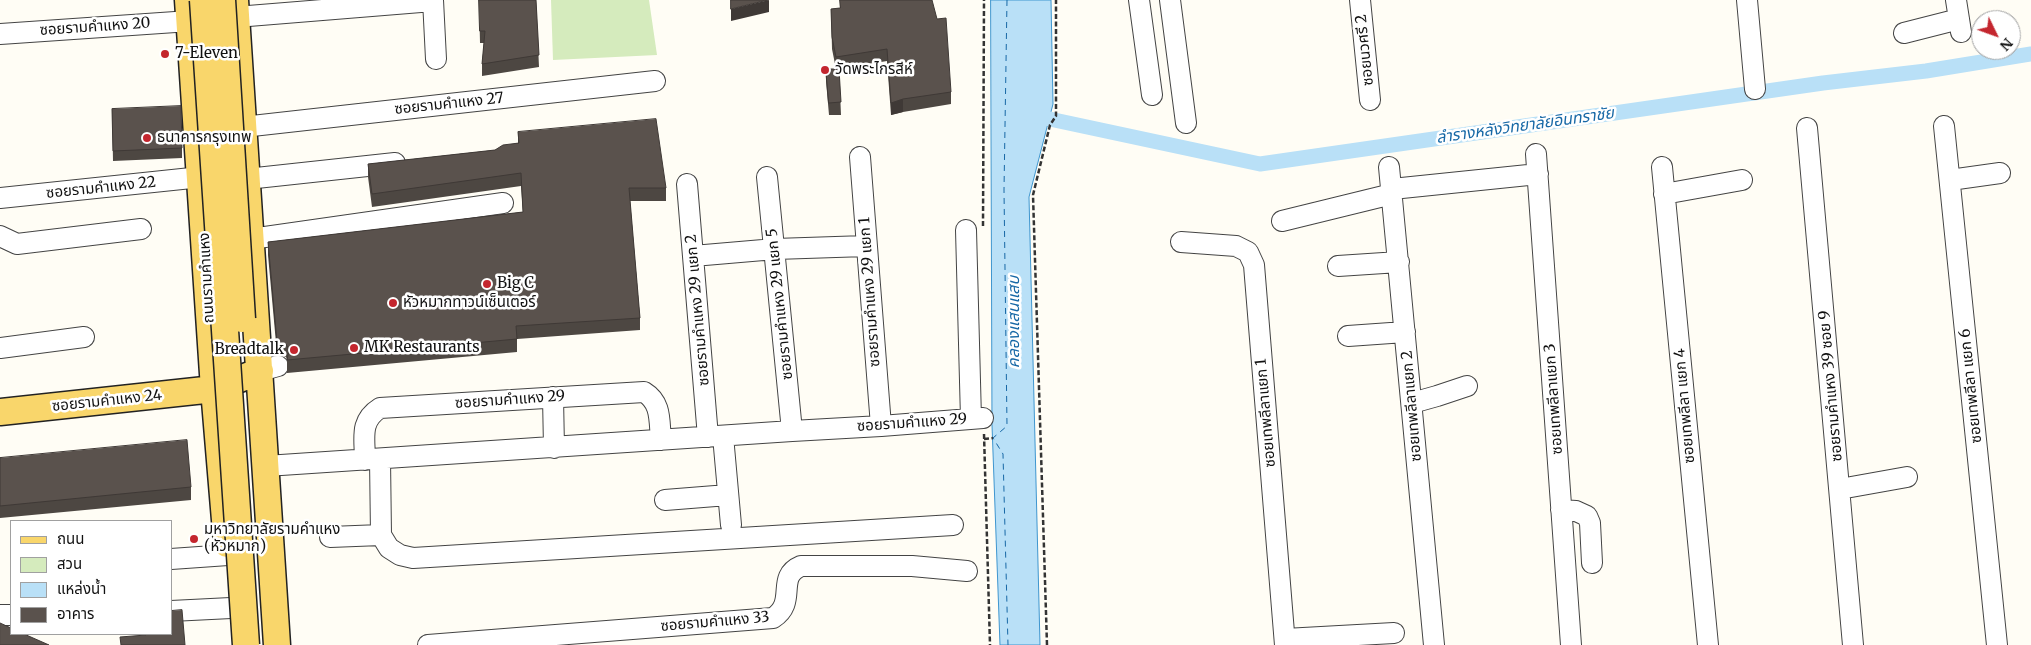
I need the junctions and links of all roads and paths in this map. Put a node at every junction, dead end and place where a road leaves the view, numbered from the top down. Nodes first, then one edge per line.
1 (433, 0) edge
2 (1056, 0) edge
3 (1139, 0) edge
4 (1170, 0) edge
5 (1360, 0) edge
6 (1747, 0) edge
7 (231, 6) edge
8 (194, 7) edge
9 (1959, 17) edge
10 (1904, 33) dead end
11 (0, 34) edge
12 (436, 59) dead end
13 (239, 61) junction
14 (193, 65) junction
15 (655, 81) dead end
16 (1755, 90) dead end
17 (1152, 95) dead end
18 (1370, 100) dead end
19 (1186, 123) dead end
20 (1944, 126) dead end
21 (244, 127) junction
22 (1808, 128) dead end
23 (1536, 154) dead end
24 (860, 157) dead end
25 (414, 160) edge
26 (1389, 167) dead end
27 (1662, 167) dead end
28 (2000, 173) dead end
29 (1538, 174) junction
30 (201, 177) junction
31 (767, 177) dead end
32 (247, 179) junction
33 (1742, 180) dead end
34 (1950, 180) junction
35 (687, 184) dead end
36 (1392, 191) junction
37 (1664, 194) junction
38 (0, 198) edge
39 (503, 204) dead end
40 (1282, 221) dead end
41 (141, 230) dead end
42 (966, 230) dead end
43 (0, 236) edge
44 (251, 239) junction
45 (1181, 242) dead end
46 (866, 246) junction
47 (776, 249) junction
48 (694, 256) junction
49 (1399, 262) junction
50 (1338, 266) dead end
51 (1405, 332) junction
52 (1348, 336) dead end
53 (84, 337) dead end
54 (0, 348) edge
55 (269, 369) junction
56 (1467, 386) dead end
57 (214, 389) junction
58 (553, 397) junction
59 (1412, 403) junction
60 (0, 412) edge
61 (881, 426) junction
62 (792, 431) junction
63 (716, 437) junction
64 (993, 438) dead end
65 (984, 439) dead end
66 (661, 440) junction
67 (554, 448) junction
68 (373, 460) junction
69 (266, 466) junction
70 (1907, 476) dead end
71 (1840, 489) junction
72 (728, 494) junction
73 (665, 500) dead end
74 (1561, 510) junction
75 (731, 525) dead end
76 (953, 525) dead end
77 (381, 535) junction
78 (330, 537) dead end
79 (228, 556) junction
80 (172, 559) edge
81 (1592, 563) dead end
82 (967, 571) dead end
83 (231, 608) junction
84 (172, 611) edge
85 (1394, 633) dead end
86 (1285, 642) edge
87 (233, 645) edge
88 (246, 645) edge
89 (264, 645) edge
90 (277, 645) edge
91 (428, 645) edge
92 (1047, 645) edge
93 (1434, 645) edge
94 (1571, 645) edge
95 (1708, 645) edge
96 (1853, 645) edge
97 (1997, 645) edge

1 - 7 street
1 - 12 street
2 - 92 path
3 - 17 street
4 - 19 street
5 - 18 street, ซอยนวศรี 2
6 - 16 street
7 - 13 main road
7 - 89 main road, bridge
8 - 11 street, ซอยรามคำแหง 20
8 - 14 main road, ถนนรามคำแหง
8 - 88 main road, ถนนรามคำแหง, bridge
9 - 10 street
13 - 14 main road
13 - 21 main road
14 - 30 main road, ถนนรามคำแหง
15 - 21 street, ซอยรามคำแหง 27
20 - 34 street, ซอยเทพลีลา แยก 6
21 - 32 main road
22 - 71 street, ซอยรามคำแหง 39 ซอย 9
23 - 29 street, ซอยเทพลีลาแยก 3
24 - 46 street, ซอยรามคำแหง 29 แยก 1
25 - 32 street
26 - 36 street, ซอยเทพลีลาแยก 2
27 - 37 street, ซอยเทพลีลา แยก 4
28 - 34 street
29 - 36 street
29 - 74 street, ซอยเทพลีลาแยก 3
30 - 38 street, ซอยรามคำแหง 22
30 - 57 main road, ถนนรามคำแหง
31 - 47 street, ซอยรามคำแหง 29 แยก 5
32 - 44 main road
33 - 37 street
34 - 97 street, ซอยเทพลีลา แยก 6
35 - 48 street, ซอยรามคำแหง 29 แยก 2
36 - 40 street
36 - 49 street, ซอยเทพลีลาแยก 2
37 - 95 street, ซอยเทพลีลา แยก 4
39 - 44 street
41 - 43 street
42 - 61 street, ซอยรามคำแหง 29
44 - 55 main road
45 - 86 street, ซอยเทพลีลาแยก 1
46 - 47 street
46 - 61 street, ซอยรามคำแหง 29 แยก 1
47 - 48 street
47 - 62 street, ซอยรามคำแหง 29 แยก 5
48 - 63 street, ซอยรามคำแหง 29 แยก 2
49 - 50 street
49 - 51 street, ซอยเทพลีลาแยก 2
51 - 52 street
51 - 59 street, ซอยเทพลีลาแยก 2
53 - 54 street
55 - 57 main road, ซอยรามคำแหง 24
55 - 69 main road
56 - 59 street
57 - 60 main road, ซอยรามคำแหง 24
57 - 79 main road, ถนนรามคำแหง
58 - 66 street, ซอยรามคำแหง 29
58 - 67 street
58 - 68 street, ซอยรามคำแหง 29
59 - 93 street, ซอยเทพลีลาแยก 2
61 - 62 street, ซอยรามคำแหง 29
62 - 63 street, ซอยรามคำแหง 29
63 - 66 street, ซอยรามคำแหง 29
63 - 72 street, ซอยรามคำแหง 29 แยก 2
64 - 65 path
66 - 67 street, ซอยรามคำแหง 29
67 - 68 street, ซอยรามคำแหง 29
68 - 69 street, ซอยรามคำแหง 29
68 - 77 street
69 - 90 main road
70 - 71 street
71 - 96 street, ซอยรามคำแหง 39 ซอย 9
72 - 73 street
72 - 75 street, ซอยรามคำแหง 29 แยก 2
74 - 81 street
74 - 94 street, ซอยเทพลีลาแยก 3
76 - 77 street
77 - 78 street
79 - 80 street
79 - 83 main road, ถนนรามคำแหง
82 - 91 street, ซอยรามคำแหง 33
83 - 84 street
83 - 87 main road, ถนนรามคำแหง
85 - 86 street

